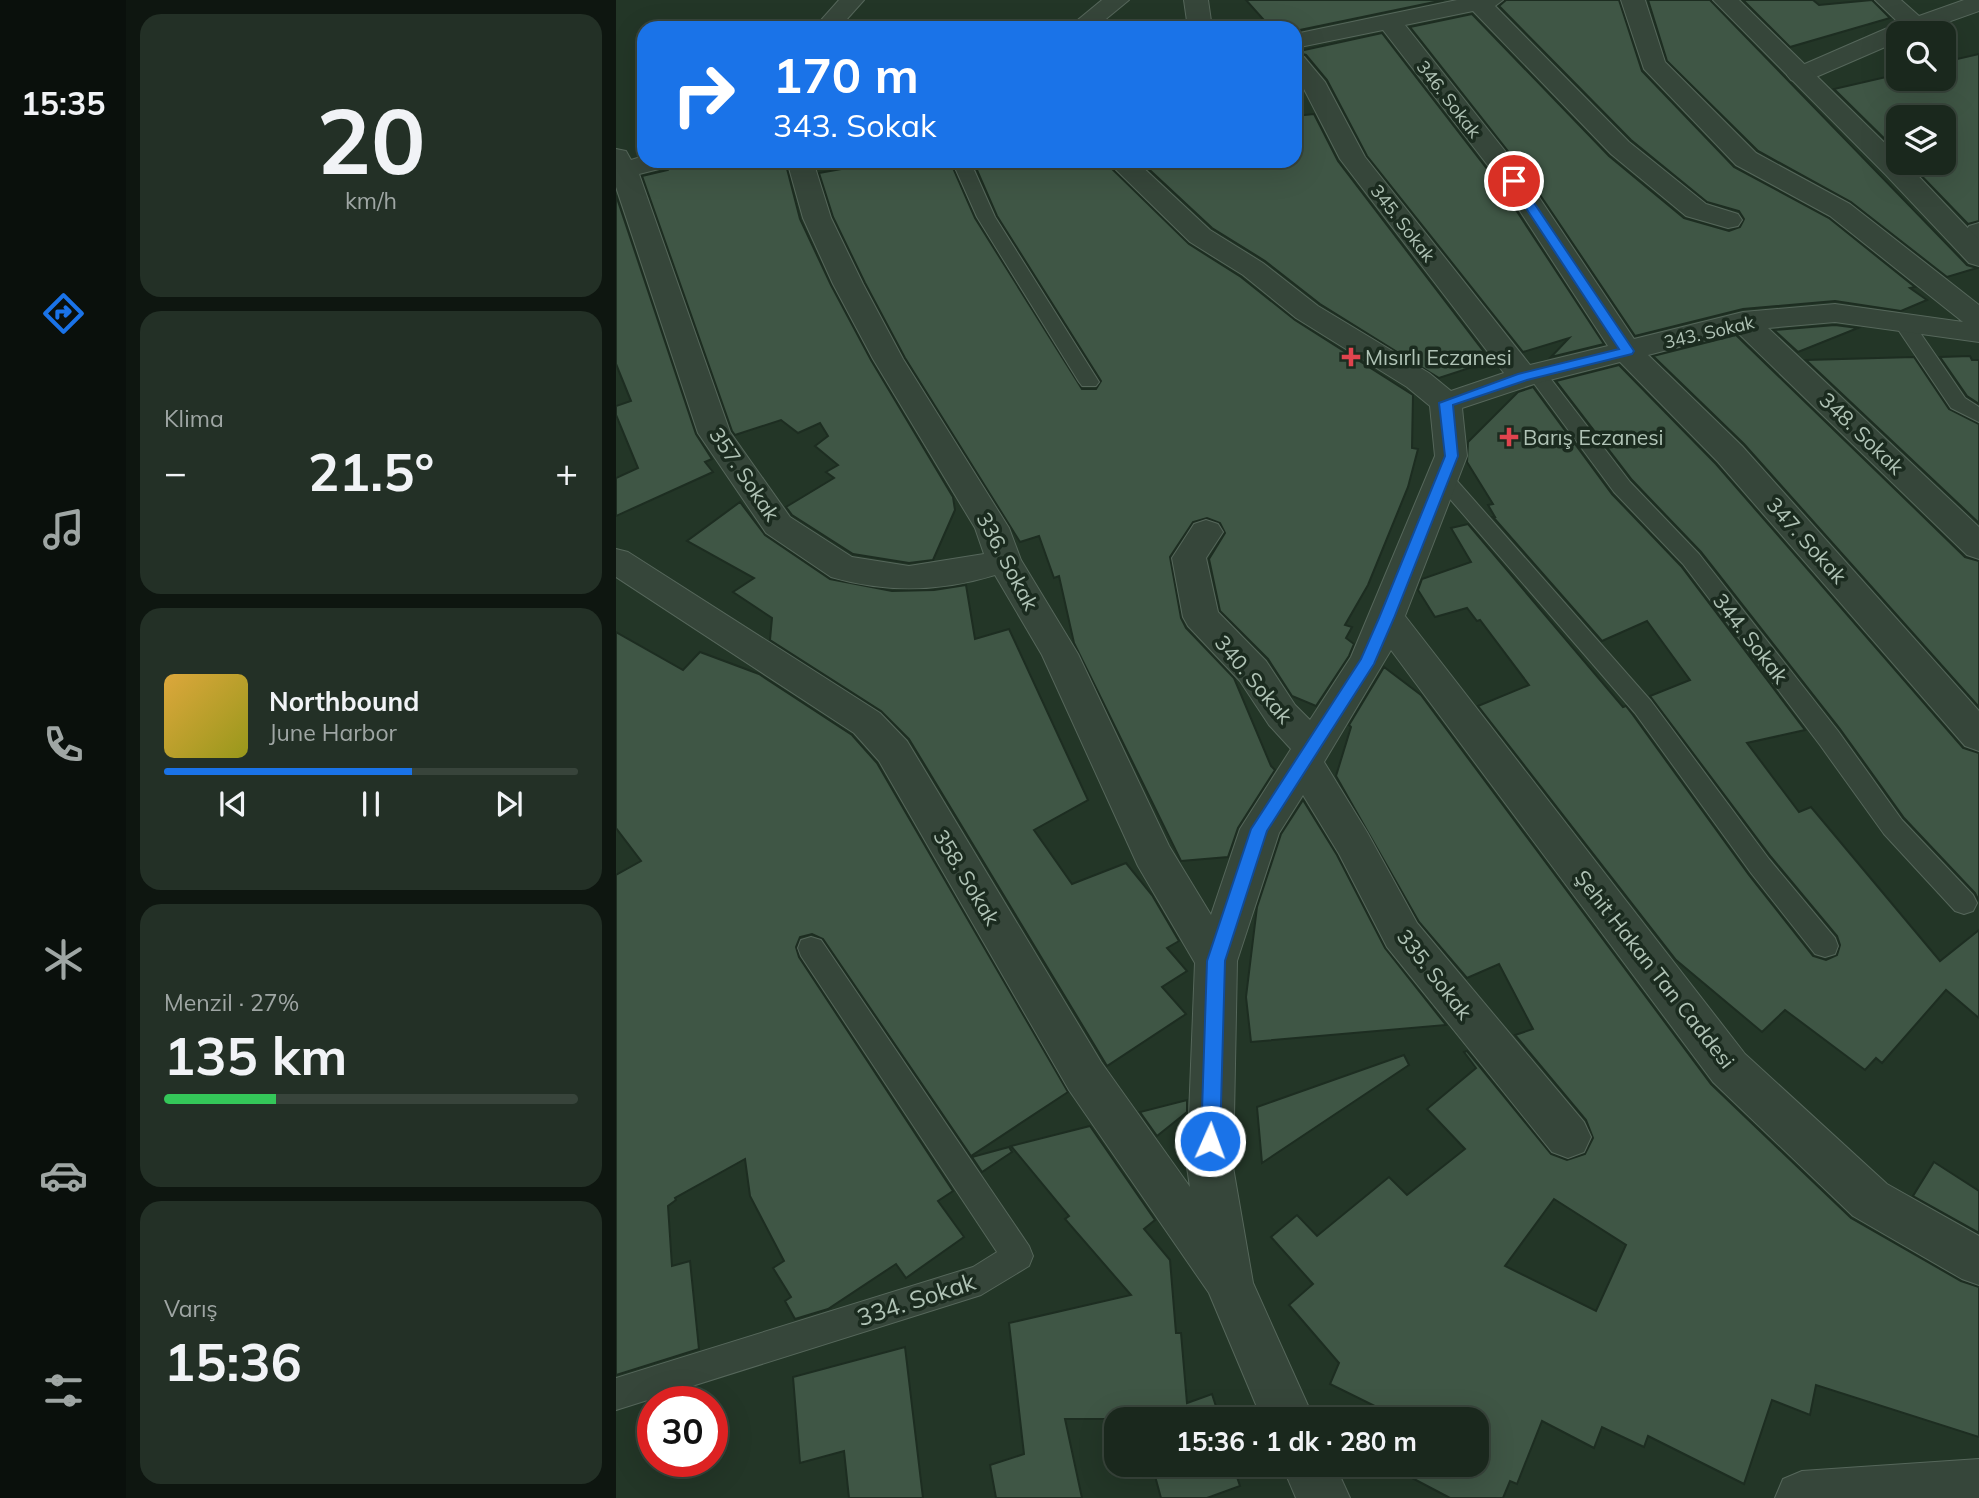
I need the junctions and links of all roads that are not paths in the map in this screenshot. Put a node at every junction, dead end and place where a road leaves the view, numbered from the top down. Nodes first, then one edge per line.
1 (852, 0) edge
2 (1117, 0) edge
3 (1196, 0) edge
4 (1633, 0) edge
5 (1725, 0) edge
6 (1886, 0) edge
7 (1482, 1) edge
8 (1979, 3) edge
9 (1388, 20) junction
10 (832, 21) edge
11 (1089, 21) edge
12 (1199, 21) edge
13 (1910, 21) edge
14 (1927, 21) edge
15 (1886, 38) edge
16 (1302, 39) edge
17 (1302, 70) edge
18 (1800, 75) junction
19 (637, 164) edge
20 (619, 166) edge
21 (803, 168) edge
22 (964, 168) edge
23 (1127, 168) edge
24 (1728, 220) dead end
25 (1976, 246) edge
26 (1979, 320) edge
27 (1743, 321) junction
28 (1903, 322) junction
29 (1979, 333) edge
30 (1627, 351) junction
31 (1530, 375) junction
32 (1089, 382) dead end
33 (1446, 403) junction
34 (1979, 416) edge
35 (1444, 478) junction
36 (1206, 532) dead end
37 (1979, 547) edge
38 (1004, 560) junction
39 (616, 561) edge
40 (1387, 618) junction
41 (1979, 736) edge
42 (1307, 753) junction
43 (1964, 904) dead end
44 (1825, 946) dead end
45 (811, 948) dead end
46 (1216, 961) junction
47 (1569, 1137) dead end
48 (1979, 1262) edge
49 (1229, 1284) junction
50 (616, 1394) edge
51 (1283, 1407) edge
52 (1313, 1477) edge
53 (1979, 1485) edge
54 (1323, 1498) edge
55 (1802, 1498) edge

1 - 10 street
2 - 11 street
3 - 12 street
4 - 26 street
5 - 18 street
6 - 13 street
7 - 9 street
7 - 24 street
8 - 14 street
9 - 16 street
9 - 30 street, 346. Sokak
15 - 18 street
17 - 31 street, 345. Sokak
18 - 25 street
19 - 20 street
20 - 38 street, 357. Sokak
21 - 38 street, 336. Sokak
22 - 32 lane
23 - 33 street
27 - 28 street, 343. Sokak
27 - 30 street, 343. Sokak
27 - 37 street, 348. Sokak
28 - 29 street, 343. Sokak
28 - 34 lane
30 - 31 street, 343. Sokak
30 - 41 street, 347. Sokak
31 - 33 street, 343. Sokak
31 - 43 lane, 344. Sokak
33 - 35 street
35 - 40 street
35 - 44 lane
36 - 42 street, 340. Sokak
38 - 46 street, 336. Sokak
39 - 49 street, 358. Sokak
40 - 42 street
40 - 48 street, Şehit Hakan Tan Caddesi
42 - 46 street
42 - 47 street, 335. Sokak
45 - 50 lane, 334. Sokak
46 - 49 street
49 - 51 street
52 - 54 street
53 - 55 street

